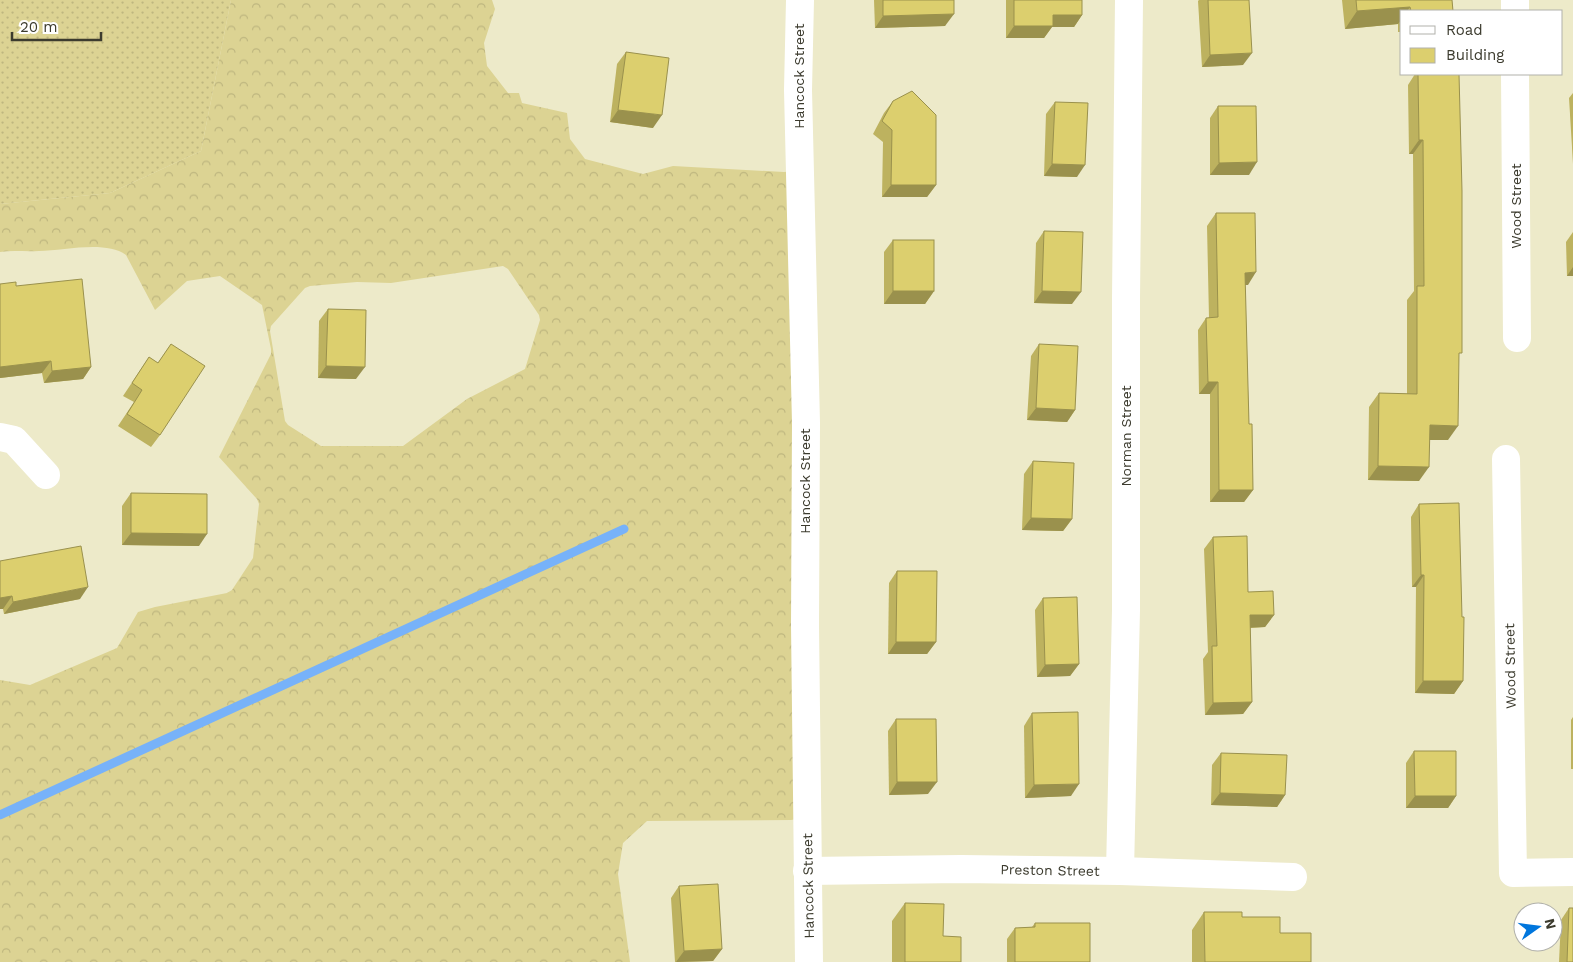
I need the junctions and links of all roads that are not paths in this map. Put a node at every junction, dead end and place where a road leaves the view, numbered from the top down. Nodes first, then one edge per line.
1 (800, 0) edge
2 (1129, 0) edge
3 (1515, 75) edge
4 (1517, 338) dead end
5 (0, 437) edge
6 (1506, 459) dead end
7 (46, 474) dead end
8 (807, 871) junction
9 (1120, 871) junction
10 (1573, 872) edge
11 (1293, 877) dead end
12 (809, 962) edge

1 - 8 street, Hancock Street
2 - 9 street, Norman Street
3 - 4 street, Wood Street
5 - 7 street
6 - 10 street, Wood Street
8 - 9 street, Preston Street
8 - 12 street, Hancock Street
9 - 11 street, Preston Street

